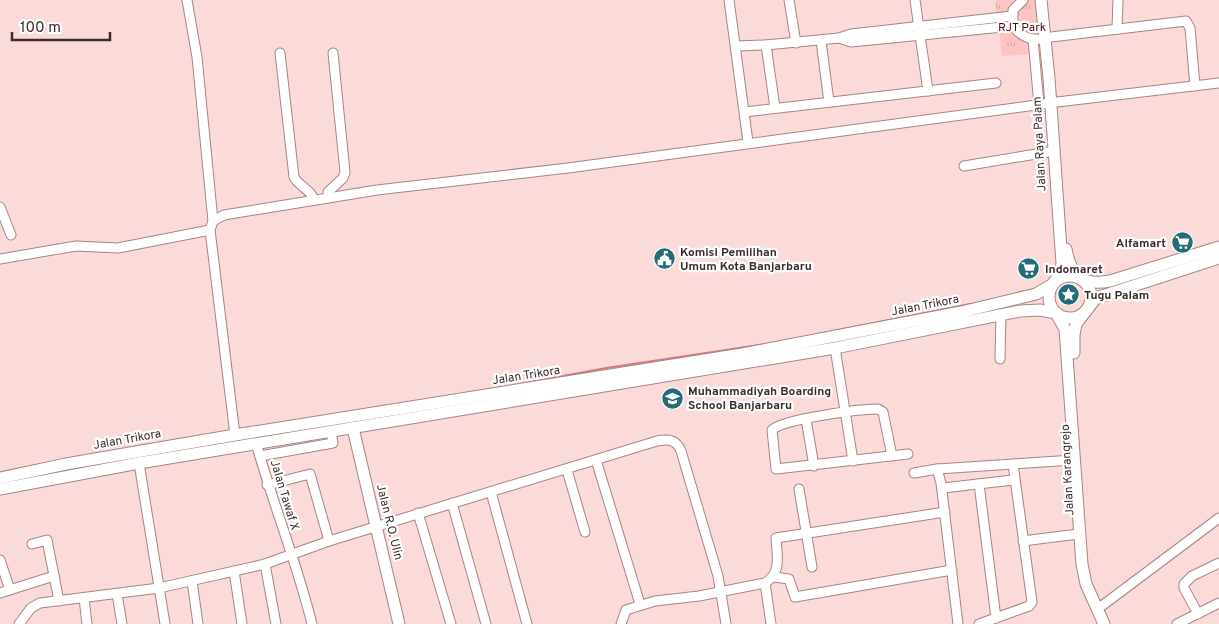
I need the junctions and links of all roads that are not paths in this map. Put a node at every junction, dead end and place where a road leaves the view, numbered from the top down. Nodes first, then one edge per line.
1 (188, 0) edge
2 (729, 0) edge
3 (789, 0) edge
4 (915, 0) edge
5 (1023, 0) edge
6 (1041, 0) edge
7 (1046, 0) edge
8 (1118, 0) edge
9 (1012, 16) junction
10 (918, 26) junction
11 (1013, 26) junction
12 (1117, 29) junction
13 (920, 36) junction
14 (839, 38) junction
15 (1048, 38) junction
16 (1033, 39) junction
17 (821, 41) junction
18 (796, 43) junction
19 (766, 45) junction
20 (736, 46) junction
21 (280, 53) dead end
22 (333, 53) dead end
23 (996, 83) dead end
24 (1219, 83) edge
25 (1195, 86) junction
26 (928, 91) junction
27 (829, 102) junction
28 (1049, 103) junction
29 (775, 108) junction
30 (745, 112) junction
31 (748, 142) junction
32 (1054, 151) junction
33 (964, 166) dead end
34 (328, 198) junction
35 (314, 200) junction
36 (0, 207) edge
37 (212, 225) junction
38 (11, 235) dead end
39 (1219, 247) edge
40 (1219, 258) edge
41 (0, 259) edge
42 (1080, 279) junction
43 (1053, 284) junction
44 (1084, 312) junction
45 (1056, 313) junction
46 (1001, 314) junction
47 (835, 348) junction
48 (1000, 359) dead end
49 (558, 388) junction
50 (845, 412) junction
51 (806, 419) junction
52 (353, 428) junction
53 (331, 432) junction
54 (235, 435) junction
55 (223, 443) junction
56 (256, 443) junction
57 (908, 454) dead end
58 (260, 456) junction
59 (892, 456) junction
60 (596, 460) junction
61 (1073, 460) junction
62 (853, 461) junction
63 (139, 463) junction
64 (1012, 464) junction
65 (814, 466) junction
66 (937, 469) junction
67 (567, 470) junction
68 (914, 473) dead end
69 (0, 478) edge
70 (1013, 480) junction
71 (979, 484) junction
72 (267, 485) junction
73 (943, 488) junction
74 (0, 489) edge
75 (799, 489) dead end
76 (491, 492) junction
77 (452, 504) junction
78 (945, 512) junction
79 (418, 514) junction
80 (1219, 518) edge
81 (377, 527) junction
82 (585, 532) dead end
83 (807, 534) junction
84 (1078, 534) junction
85 (328, 541) junction
86 (1023, 542) junction
87 (32, 544) dead end
88 (291, 554) junction
89 (0, 560) edge
90 (1219, 563) edge
91 (265, 564) junction
92 (812, 567) dead end
93 (952, 570) junction
94 (234, 571) junction
95 (54, 576) junction
96 (774, 577) junction
97 (192, 581) junction
98 (765, 583) junction
99 (159, 588) junction
100 (10, 590) junction
101 (722, 592) junction
102 (0, 593) edge
103 (117, 594) junction
104 (84, 598) junction
105 (59, 601) junction
106 (1219, 603) edge
107 (640, 604) junction
108 (1102, 605) junction
109 (1198, 614) junction
110 (996, 618) junction
111 (18, 624) edge
112 (87, 624) edge
113 (122, 624) edge
114 (165, 624) edge
115 (198, 624) edge
116 (242, 624) edge
117 (276, 624) edge
118 (312, 624) edge
119 (399, 624) edge
120 (451, 624) edge
121 (486, 624) edge
122 (527, 624) edge
123 (621, 624) edge
124 (726, 624) edge
125 (771, 624) edge
126 (958, 624) edge
127 (979, 624) edge
128 (1104, 624) edge
129 (1113, 624) edge
130 (1178, 624) edge

1 - 37 street
2 - 20 street
3 - 18 street
4 - 10 street
5 - 9 street
6 - 15 main road, Jalan Raya Palam
7 - 15 main road, Jalan Raya Palam
8 - 12 street
9 - 10 street
9 - 11 street
10 - 13 street
10 - 14 street
11 - 13 street
11 - 16 street
12 - 15 street
12 - 25 street
13 - 14 street
13 - 26 street
14 - 17 street
15 - 16 street
15 - 28 main road, Jalan Raya Palam
16 - 28 street
17 - 18 street
17 - 27 street
18 - 19 street
19 - 20 street
19 - 29 street
20 - 30 street
21 - 35 street
22 - 34 street
23 - 26 street
24 - 25 street
25 - 28 street
26 - 27 street
27 - 29 street
28 - 31 street
28 - 32 main road, Jalan Raya Palam
28 - 42 main road, Jalan Raya Palam
29 - 30 street
30 - 31 street
31 - 34 street
32 - 33 street
32 - 43 main road, Jalan Raya Palam
34 - 35 street
35 - 37 street
36 - 38 street
37 - 41 street
37 - 54 street
39 - 42 main road
40 - 44 main road
42 - 43 main road
42 - 44 main road
43 - 45 main road
43 - 49 main road, Jalan Trikora
44 - 45 main road
44 - 108 main road, Jalan Karangrejo
45 - 46 main road, Jalan Trikora
45 - 61 main road, Jalan Karangrejo
46 - 47 main road, Jalan Trikora
46 - 48 street
47 - 49 main road, Jalan Trikora
47 - 50 street
49 - 52 main road, Jalan Trikora
49 - 54 main road, Jalan Trikora
50 - 51 street
50 - 59 street
50 - 62 street
51 - 65 street
51 - 65 street
52 - 53 main road, Jalan Trikora
52 - 81 main road, Jalan R.O. Ulin
53 - 56 main road, Jalan Trikora
53 - 58 street
54 - 55 main road, Jalan Trikora
55 - 56 main road, Jalan Trikora
55 - 63 main road, Jalan Trikora
55 - 69 main road, Jalan Trikora
56 - 58 street, Jalan Tawaf X
57 - 59 street
58 - 72 street, Jalan Tawaf X
59 - 62 street
60 - 67 street
60 - 101 street
60 - 107 street
61 - 64 street
61 - 84 main road, Jalan Karangrejo
62 - 65 street
63 - 74 main road, Jalan Trikora
63 - 99 street
64 - 66 street
64 - 70 street
66 - 68 street
66 - 73 street
67 - 76 street
67 - 82 street
70 - 71 street
70 - 86 street
71 - 73 street
71 - 110 street
72 - 85 street
72 - 88 street, Jalan Tawaf X
73 - 78 street
75 - 83 street
76 - 77 street
76 - 122 street
77 - 79 street
77 - 121 street
78 - 83 street
78 - 93 street
79 - 81 street
79 - 120 street
80 - 108 street
81 - 85 street
81 - 119 main road, Jalan R.O. Ulin
83 - 92 street
83 - 96 street
84 - 86 street
84 - 128 main road, Jalan Karangrejo
85 - 88 street
86 - 110 street
87 - 95 street
88 - 91 street
88 - 118 street, Jalan Tawaf X
89 - 100 street
90 - 109 street
91 - 94 street
91 - 117 street
93 - 96 street
93 - 126 street
94 - 97 street
94 - 116 street
95 - 100 street
95 - 105 street
96 - 98 street
97 - 99 street
97 - 115 street
98 - 101 street
98 - 125 street
99 - 103 street
99 - 114 street
100 - 102 street
101 - 107 street
101 - 124 street
103 - 104 street
103 - 113 street
104 - 105 street
104 - 112 street
105 - 111 street
106 - 109 street
107 - 123 street
108 - 129 main road, Jalan Karangrejo
109 - 130 street
110 - 127 street

